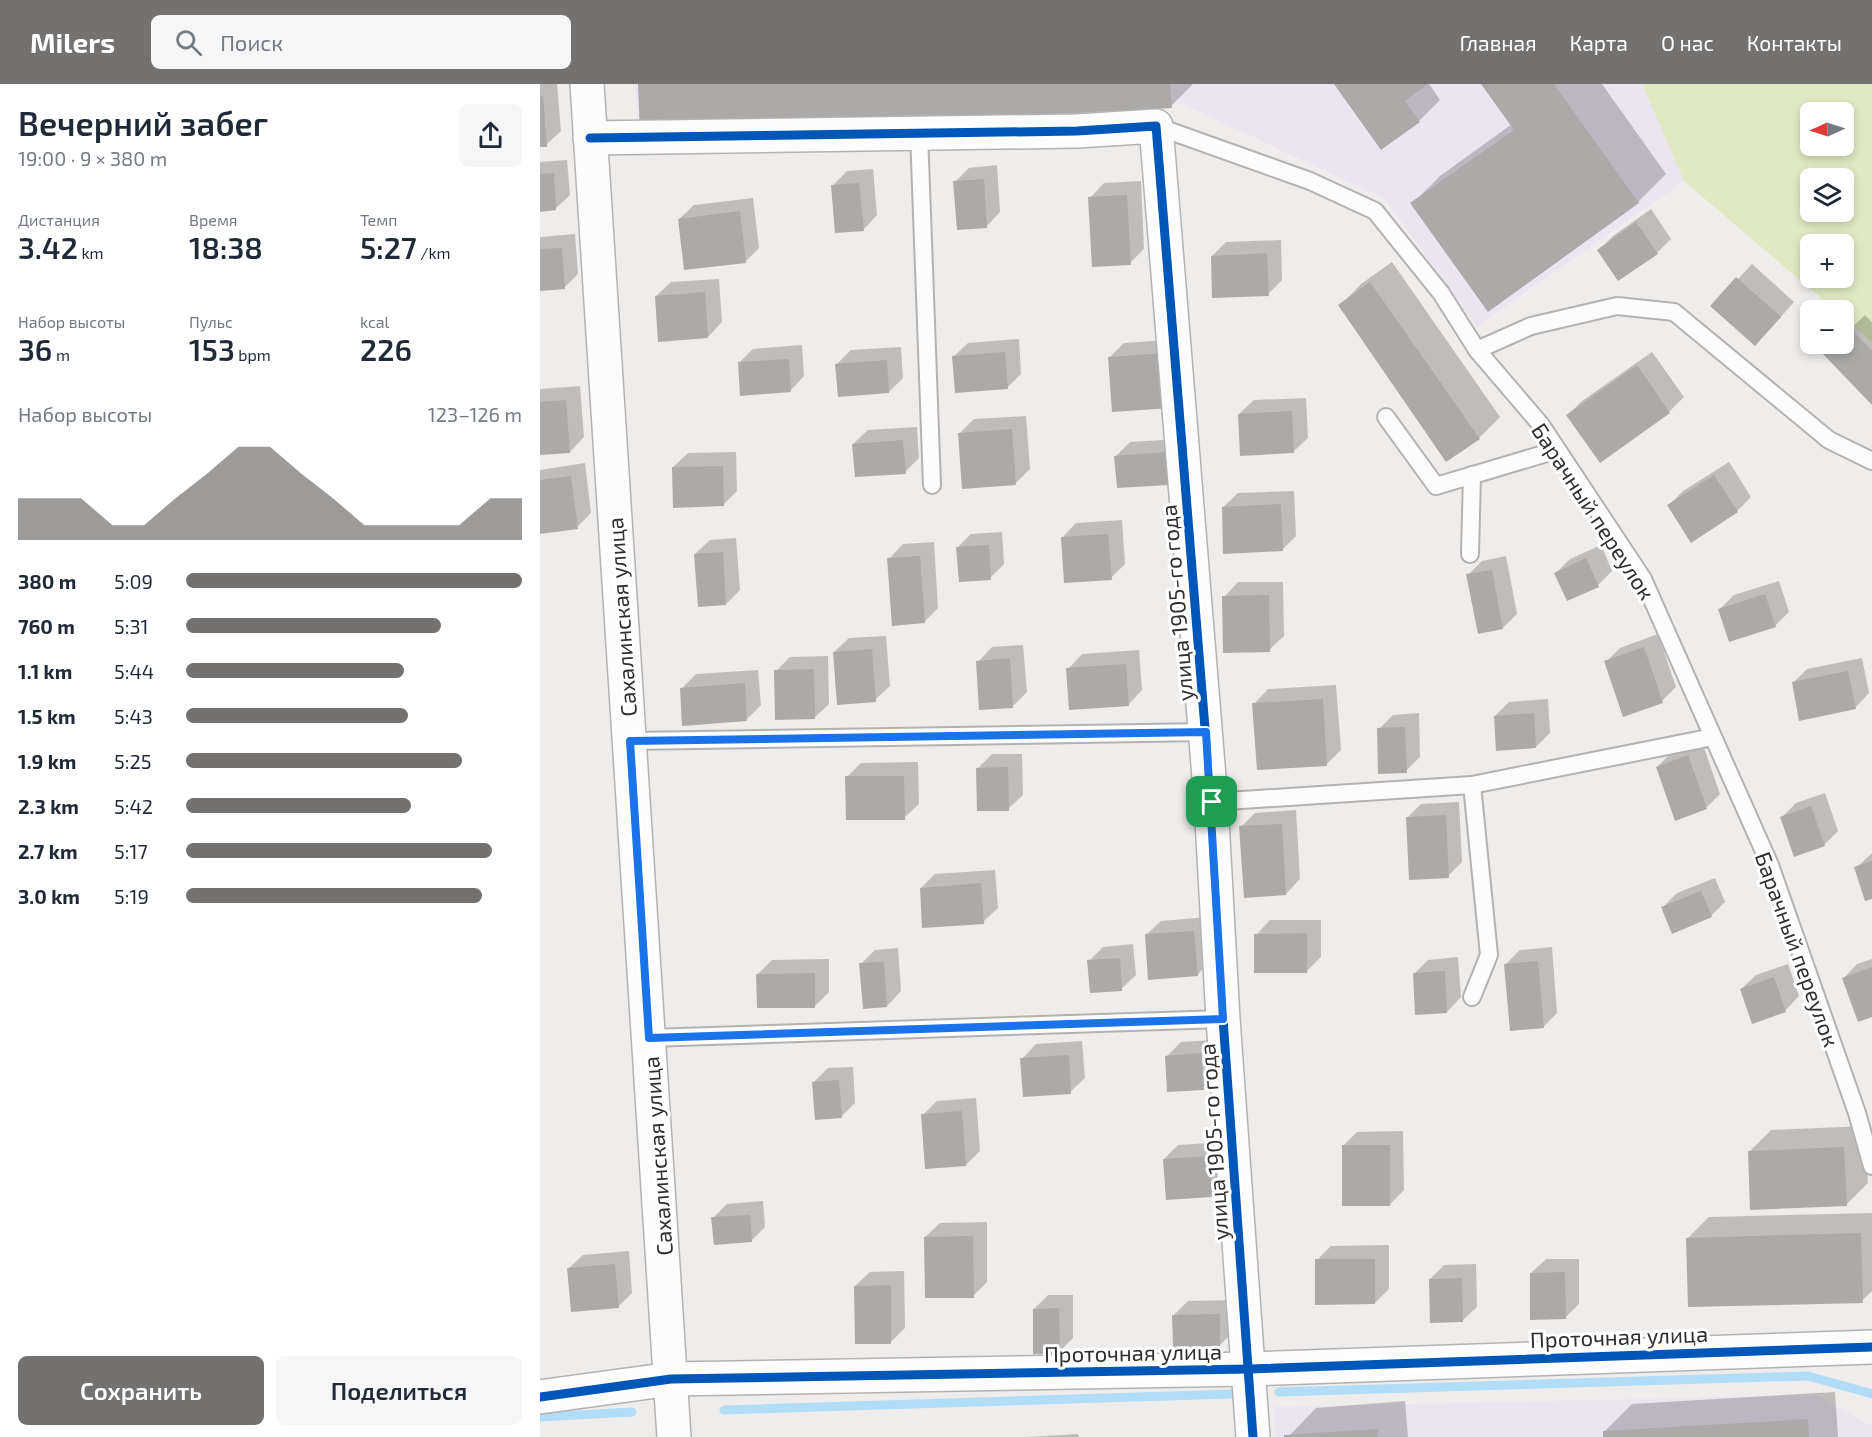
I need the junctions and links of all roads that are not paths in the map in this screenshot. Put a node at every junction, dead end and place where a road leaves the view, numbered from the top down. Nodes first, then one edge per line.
1 (587, 84) edge
2 (1156, 126) junction
3 (919, 133) junction
4 (590, 138) junction
5 (1478, 350) junction
6 (1386, 417) dead end
7 (1557, 450) junction
8 (1872, 460) edge
9 (1472, 475) junction
10 (932, 485) dead end
11 (1470, 555) dead end
12 (1206, 732) junction
13 (1713, 737) junction
14 (630, 741) junction
15 (1472, 785) junction
16 (1212, 802) junction
17 (1472, 997) dead end
18 (1223, 1019) junction
19 (649, 1038) junction
20 (1872, 1166) edge
21 (1872, 1347) edge
22 (1249, 1369) junction
23 (671, 1379) junction
24 (540, 1396) edge
25 (674, 1437) edge
26 (1253, 1437) edge

1 - 4 street, Сахалинская улица
2 - 3 street
2 - 5 lane, Барачный переулок
2 - 12 street, улица 1905-го года
3 - 4 street
3 - 10 lane
4 - 14 street, Сахалинская улица
5 - 7 lane, Барачный переулок
5 - 8 lane
6 - 9 lane
7 - 9 lane
7 - 13 lane, Барачный переулок
9 - 11 lane
12 - 14 lane
12 - 16 street, улица 1905-го года
13 - 15 lane
13 - 20 lane, Барачный переулок
14 - 19 street, Сахалинская улица
15 - 16 lane
15 - 17 lane
16 - 18 street, улица 1905-го года
18 - 19 lane
18 - 22 street, улица 1905-го года
19 - 23 street, Сахалинская улица
21 - 22 street, Проточная улица
22 - 23 street, Проточная улица
22 - 26 street, улица 1905-го года
23 - 24 street, Проточная улица
23 - 25 street, Сахалинская улица

